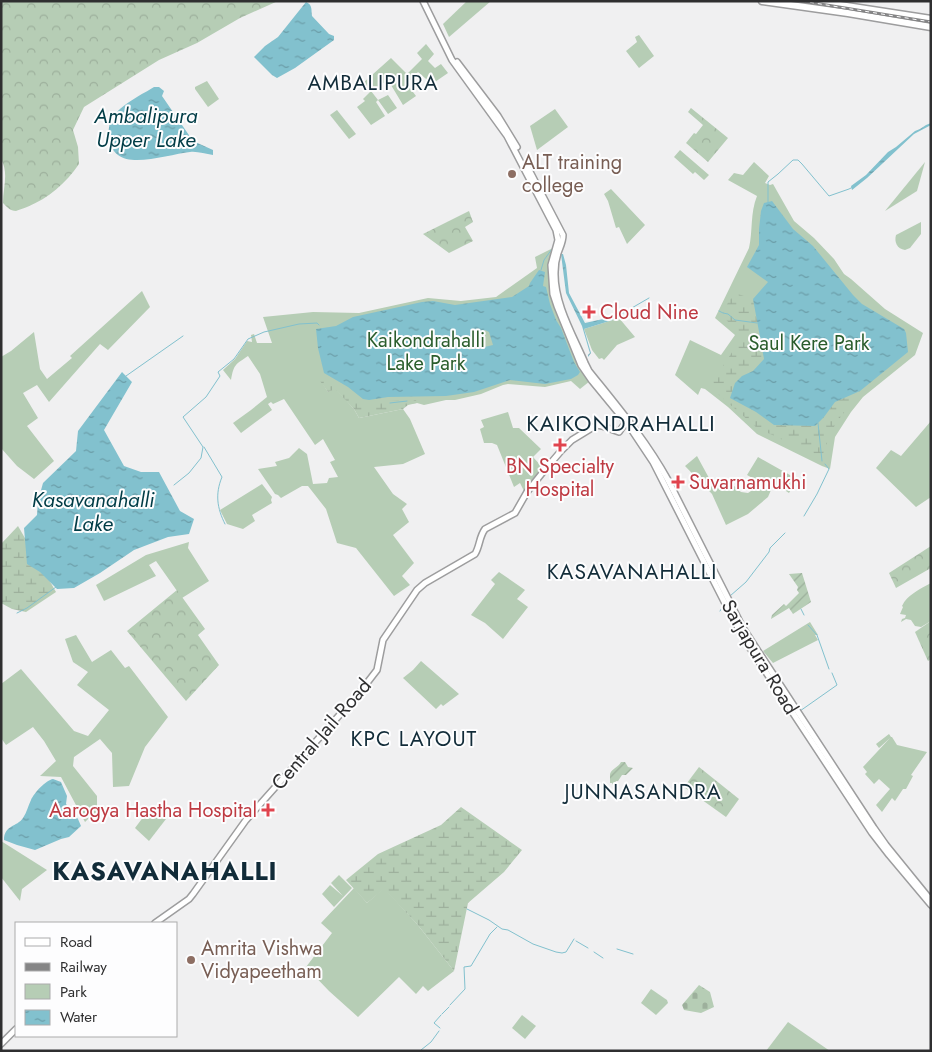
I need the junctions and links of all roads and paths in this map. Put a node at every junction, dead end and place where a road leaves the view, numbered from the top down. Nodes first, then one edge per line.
1 (425, 1) edge
2 (762, 1) edge
3 (784, 1) edge
4 (814, 1) edge
5 (846, 10) dead end
6 (931, 19) edge
7 (931, 27) edge
8 (559, 233) junction
9 (626, 422) junction
10 (682, 514) junction
11 (753, 648) junction
12 (931, 899) edge
13 (931, 905) edge
14 (156, 922) edge
15 (15, 1030) edge
16 (1, 1044) edge

1 - 8 main road
1 - 8 main road
2 - 7 highway
3 - 5 highway
4 - 6 highway
8 - 9 main road, Sarjapura Road
8 - 10 main road, Sarjapura Road
9 - 10 main road, Sarjapura Road
9 - 14 main road, Central Jail Road
10 - 11 main road, Sarjapura Road
10 - 11 main road, Sarjapura Road
11 - 12 main road, Sarjapura Road
11 - 13 main road, Sarjapura Road
15 - 16 main road

